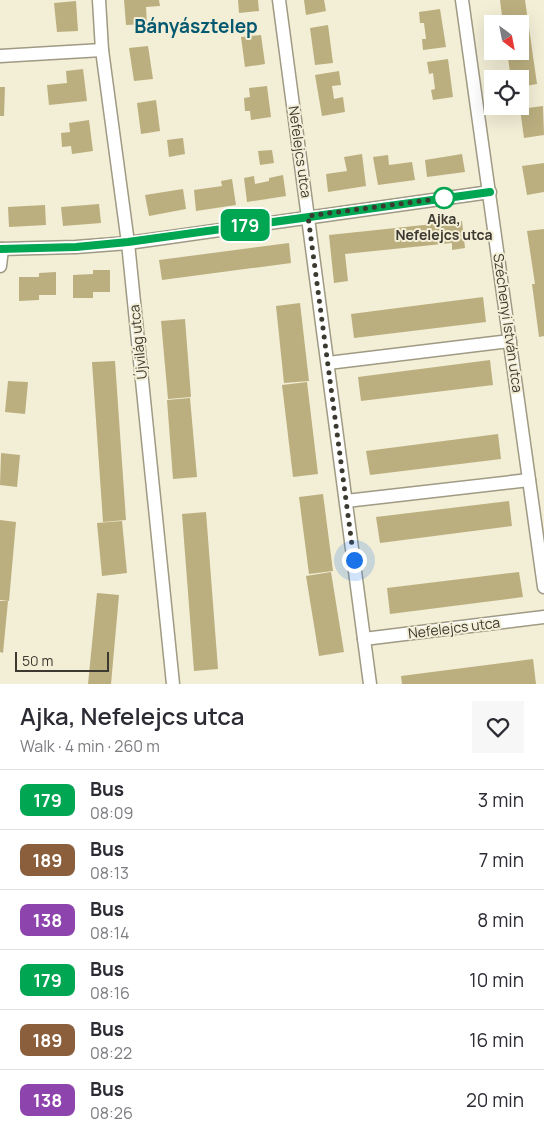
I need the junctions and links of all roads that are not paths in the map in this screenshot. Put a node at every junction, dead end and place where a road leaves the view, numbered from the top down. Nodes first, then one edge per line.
1 (99, 0) edge
2 (279, 0) edge
3 (462, 0) edge
4 (102, 50) junction
5 (2, 55) edge
6 (490, 192) junction
7 (308, 216) junction
8 (128, 242) junction
9 (1, 249) edge
10 (0, 266) edge
11 (510, 341) junction
12 (328, 363) junction
13 (529, 480) junction
14 (346, 501) junction
15 (544, 587) edge
16 (544, 617) edge
17 (364, 639) junction
18 (173, 684) edge
19 (370, 684) edge

1 - 4 street, Újvilág utca
2 - 7 street, Nefelejcs utca
3 - 6 street, Széchenyi István utca
4 - 5 street
4 - 8 street, Újvilág utca
6 - 7 street
6 - 11 street, Széchenyi István utca
7 - 8 street
7 - 12 street, Nefelejcs utca
8 - 9 street
8 - 18 street, Újvilág utca
9 - 10 street
11 - 12 street
11 - 13 street, Széchenyi István utca
12 - 14 street, Nefelejcs utca
13 - 14 street
13 - 15 street, Széchenyi István utca
14 - 17 street, Nefelejcs utca
16 - 17 street, Nefelejcs utca
17 - 19 street, Nefelejcs utca

